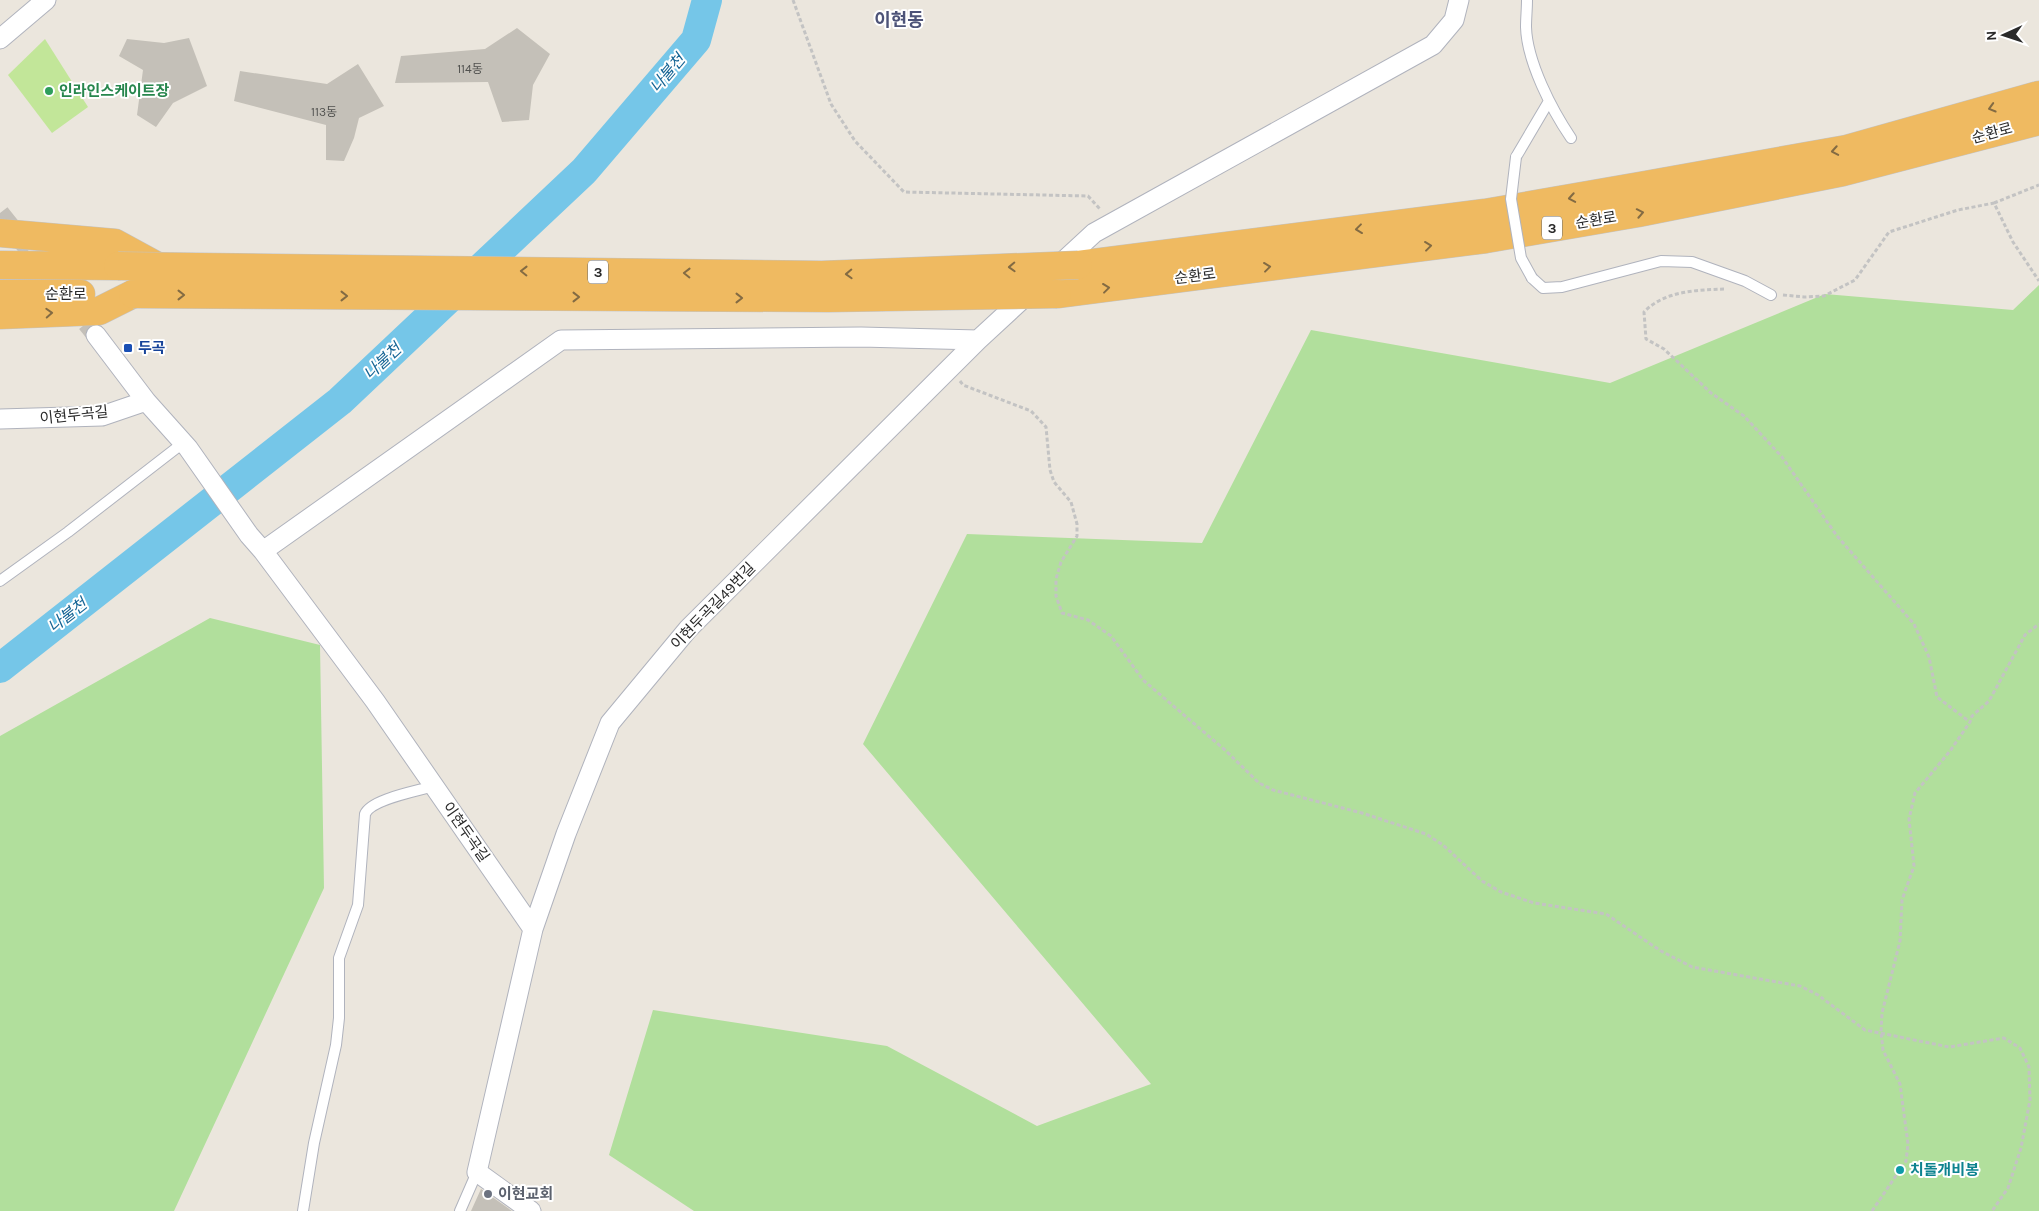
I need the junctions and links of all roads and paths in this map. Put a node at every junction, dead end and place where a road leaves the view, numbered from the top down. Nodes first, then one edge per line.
1 (46, 0) edge
2 (793, 0) edge
3 (1459, 0) edge
4 (1528, 0) edge
5 (0, 39) edge
6 (2039, 95) edge
7 (1549, 101) junction
8 (2039, 121) edge
9 (1571, 138) dead end
10 (2039, 185) edge
11 (1994, 203) junction
12 (1112, 223) junction
13 (0, 233) edge
14 (0, 247) edge
15 (111, 258) junction
16 (0, 265) edge
17 (2039, 281) edge
18 (1757, 287) junction
19 (0, 294) edge
20 (132, 294) junction
21 (1771, 294) joint
22 (0, 316) edge
23 (96, 335) tunnel mouth
24 (978, 340) junction
25 (950, 368) junction
26 (146, 401) junction
27 (0, 419) edge
28 (185, 446) junction
29 (262, 551) junction
30 (0, 581) edge
31 (2039, 624) edge
32 (1970, 722) junction
33 (434, 786) junction
34 (533, 929) junction
35 (1881, 1032) junction
36 (478, 1172) junction
37 (303, 1211) edge
38 (460, 1211) edge
39 (531, 1211) edge
40 (1872, 1211) edge
41 (1992, 1211) edge

1 - 5 street
2 - 12 path
3 - 12 street, 이현두곡길49번길
4 - 7 lane
6 -> 15 highway, 순환로 / 3, bridge
7 - 9 lane
7 - 18 lane, bridge
20 -> 8 highway, 순환로 / 3, bridge
10 - 11 path
11 - 17 path
11 - 21 path
12 - 24 street, 이현두곡길49번길
13 - 15 highway
14 - 15 highway
15 - 16 highway, 순환로
18 - 21 lane
18 - 32 path
19 - 20 highway, 순환로
22 -> 20 highway
23 - 26 street
24 - 25 street, 이현두곡길49번길
24 - 29 street
25 - 34 street, 이현두곡길49번길
25 - 35 path
26 - 27 street, 이현두곡길
26 - 28 street
28 - 29 street, 이현두곡길
28 - 30 lane
29 - 33 street, 이현두곡길
31 - 32 path
32 - 35 path
33 - 34 street, 이현두곡길
33 - 37 lane
34 - 36 street
35 - 40 path
35 - 41 path
36 - 38 lane
36 - 39 street

